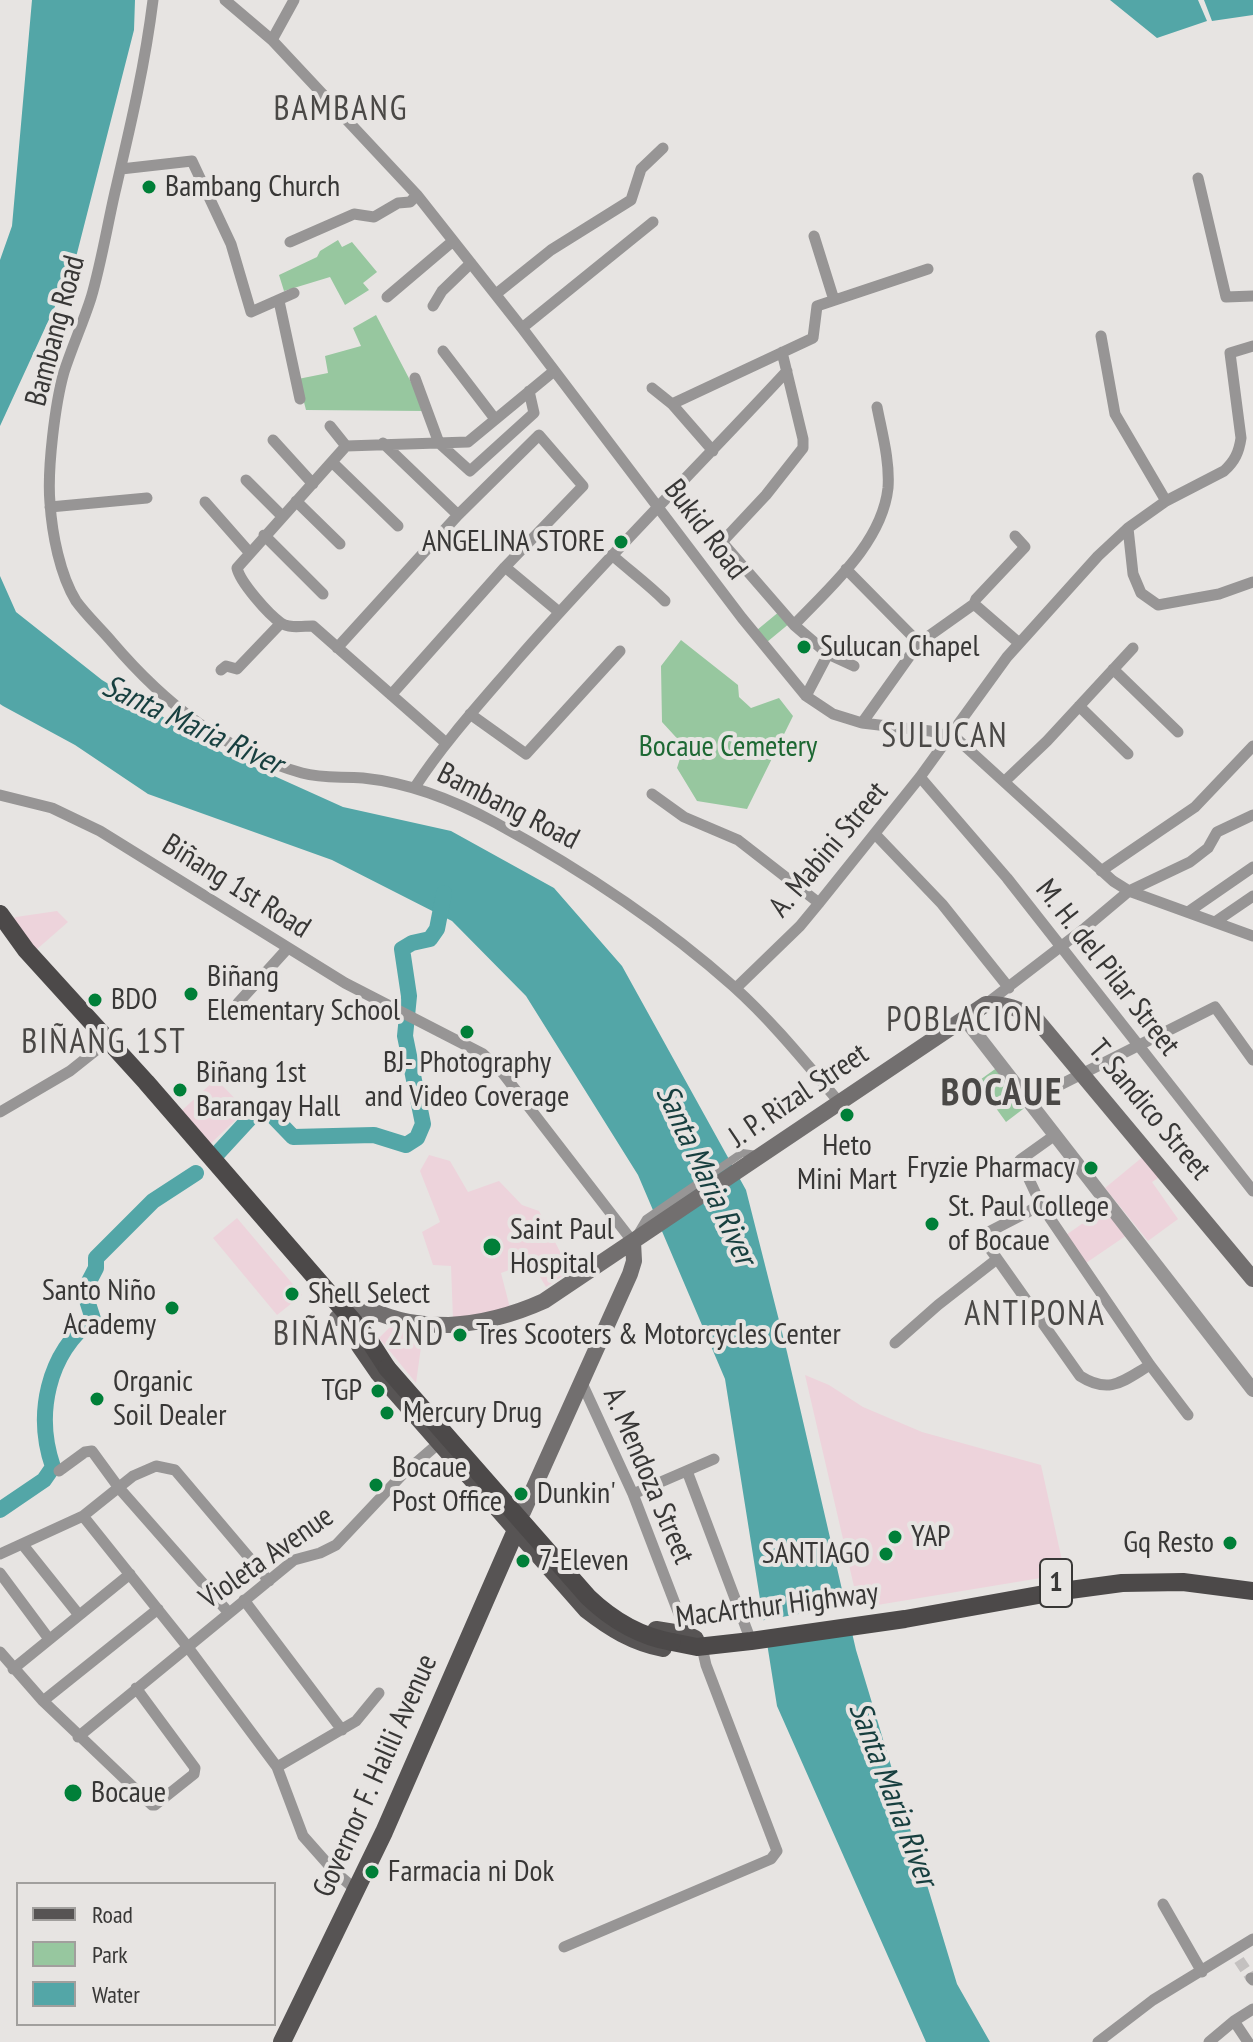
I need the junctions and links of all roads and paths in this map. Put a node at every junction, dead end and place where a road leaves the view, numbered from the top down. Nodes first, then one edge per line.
1 (153, 0) edge
2 (225, 0) edge
3 (294, 0) edge
4 (272, 40) junction
5 (663, 148) dead end
6 (121, 169) junction
7 (1198, 178) dead end
8 (414, 199) junction
9 (653, 222) dead end
10 (814, 236) dead end
11 (290, 242) dead end
12 (451, 242) junction
13 (466, 267) junction
14 (928, 269) dead end
15 (294, 293) dead end
16 (496, 294) junction
17 (1253, 296) edge
18 (387, 297) dead end
19 (834, 300) junction
20 (279, 301) junction
21 (433, 306) dead end
22 (522, 328) junction
23 (1101, 336) dead end
24 (1253, 346) edge
25 (443, 351) dead end
26 (782, 352) junction
27 (787, 371) junction
28 (548, 376) junction
29 (415, 378) dead end
30 (652, 388) dead end
31 (529, 391) junction
32 (300, 399) dead end
33 (672, 404) junction
34 (877, 407) dead end
35 (495, 419) junction
36 (330, 426) dead end
37 (1253, 427) edge
38 (1240, 432) junction
39 (273, 440) dead end
40 (383, 443) junction
41 (439, 443) junction
42 (500, 443) junction
43 (346, 446) junction
44 (713, 451) junction
45 (514, 458) junction
46 (332, 462) junction
47 (246, 480) dead end
48 (313, 484) junction
49 (147, 498) dead end
50 (296, 501) junction
51 (1166, 501) junction
52 (205, 502) dead end
53 (50, 507) junction
54 (652, 511) junction
55 (458, 515) junction
56 (282, 516) junction
57 (398, 526) dead end
58 (1128, 528) junction
59 (264, 535) junction
60 (1015, 536) dead end
61 (340, 544) dead end
62 (249, 552) junction
63 (612, 555) junction
64 (505, 567) junction
65 (846, 569) junction
66 (1253, 582) edge
67 (323, 594) dead end
68 (665, 601) dead end
69 (974, 604) junction
70 (559, 612) junction
71 (281, 623) junction
72 (794, 625) junction
73 (919, 643) junction
74 (1019, 643) junction
75 (337, 648) junction
76 (1133, 648) dead end
77 (620, 651) dead end
78 (828, 654) junction
79 (854, 666) dead end
80 (1113, 669) junction
81 (221, 670) dead end
82 (391, 695) junction
83 (806, 696) junction
84 (1079, 706) junction
85 (470, 714) junction
86 (862, 723) junction
87 (1178, 732) dead end
88 (949, 735) junction
89 (446, 743) junction
90 (1253, 746) edge
91 (1128, 754) dead end
92 (920, 777) junction
93 (1005, 781) junction
94 (415, 787) junction
95 (652, 794) dead end
96 (0, 795) edge
97 (1253, 815) edge
98 (875, 834) junction
99 (1253, 867) edge
100 (1101, 871) junction
101 (1129, 891) junction
102 (1253, 896) edge
103 (819, 903) junction
104 (1188, 912) junction
105 (0, 914) edge
106 (1215, 922) junction
107 (0, 932) edge
108 (1253, 936) edge
109 (1060, 947) junction
110 (287, 949) junction
111 (736, 988) junction
112 (1009, 988) junction
113 (238, 1003) dead end
114 (986, 1004) junction
115 (964, 1018) junction
116 (104, 1043) junction
117 (1137, 1046) junction
118 (1253, 1060) edge
119 (1083, 1073) junction
120 (1028, 1101) junction
121 (839, 1102) junction
122 (0, 1112) edge
123 (1055, 1135) junction
124 (1253, 1191) edge
125 (1041, 1205) junction
126 (633, 1242) junction
127 (997, 1259) junction
128 (1253, 1279) edge
129 (341, 1315) junction
130 (364, 1341) junction
131 (895, 1343) dead end
132 (1150, 1365) junction
133 (581, 1381) junction
134 (1253, 1390) edge
135 (1188, 1415) dead end
136 (439, 1443) junction
137 (714, 1459) dead end
138 (59, 1471) dead end
139 (687, 1471) junction
140 (119, 1488) junction
141 (633, 1494) junction
142 (83, 1516) junction
143 (520, 1521) junction
144 (23, 1545) junction
145 (0, 1554) edge
146 (0, 1573) edge
147 (130, 1574) junction
148 (269, 1581) junction
149 (1253, 1582) edge
150 (1253, 1591) edge
151 (244, 1600) junction
152 (158, 1609) junction
153 (229, 1613) junction
154 (79, 1615) junction
155 (860, 1619) junction
156 (752, 1636) junction
157 (49, 1639) junction
158 (691, 1641) junction
159 (187, 1646) junction
160 (0, 1652) edge
161 (13, 1669) junction
162 (136, 1688) junction
163 (379, 1693) dead end
164 (43, 1701) junction
165 (342, 1730) junction
166 (78, 1737) junction
167 (277, 1767) junction
168 (356, 1890) junction
169 (1163, 1904) dead end
170 (1253, 1939) edge
171 (564, 1947) dead end
172 (1202, 1972) junction
173 (1253, 2009) edge
174 (1234, 2021) junction
175 (282, 2042) edge
176 (1098, 2042) edge
177 (1209, 2042) edge
178 (1248, 2042) edge

1 - 6 street, Bambang Road
2 - 4 street, Bukid Road
3 - 4 street
4 - 8 street, Bukid Road
5 - 16 street
6 - 20 street
6 - 53 street, Bambang Road
7 - 17 street
8 - 11 street
8 - 12 street, Bukid Road
9 - 22 street
10 - 19 street
12 - 13 street, Bukid Road
12 - 18 street
13 - 16 street, Bukid Road
13 - 21 street
14 - 19 street
15 - 20 street
16 - 22 street, Bukid Road
19 - 26 street
20 - 32 street
22 - 28 street, Bukid Road
23 - 51 street
24 - 38 street
25 - 35 street
26 - 27 street
26 - 33 street
27 - 44 street
27 - 72 street
28 - 31 street
28 - 54 street, Bukid Road
29 - 41 street
30 - 33 street
31 - 35 street
31 - 42 street
33 - 44 street
34 - 65 street
35 - 41 street
36 - 43 street
37 - 38 street
38 - 51 street, A. Mabini Street
39 - 48 street
40 - 41 street
40 - 43 street
40 - 55 street
41 - 42 street
42 - 45 street
43 - 46 street
44 - 54 street
45 - 55 street
45 - 64 street
46 - 48 street
46 - 57 street
47 - 56 street
48 - 50 street
49 - 53 street
50 - 56 street
50 - 61 street
51 - 58 street, A. Mabini Street
52 - 62 street
53 - 94 street, Bambang Road
54 - 63 street
54 - 83 street, Bukid Road
55 - 75 street
56 - 59 street
58 - 66 street
58 - 74 street, A. Mabini Street
59 - 62 street
59 - 67 street
60 - 69 street
62 - 71 street
63 - 68 street
63 - 70 street
64 - 70 street
64 - 82 street
65 - 72 street
65 - 73 street
69 - 73 street
69 - 74 street
70 - 85 street
71 - 75 street
71 - 81 street
72 - 78 street
73 - 86 street
74 - 88 street, A. Mabini Street
75 - 82 street
76 - 80 street
77 - 85 street
78 - 79 street
78 - 83 street
80 - 84 street
80 - 87 street
82 - 89 street
83 - 86 street, Bukid Road
84 - 91 street
84 - 93 street
85 - 89 street
86 - 88 street, Bukid Road
88 - 92 street, A. Mabini Street
88 - 93 street, Bukid Road
89 - 94 street
90 - 100 street
92 - 98 street, A. Mabini Street
92 - 109 street, M. H. del Pilar Street
93 - 100 street, Bukid Road
94 - 111 street, Bambang Road
95 - 103 street
96 - 110 street, Biñang 1st Road
97 - 101 street
98 - 103 street, A. Mabini Street
98 - 112 street
99 - 104 street
100 - 101 street, Bukid Road
101 - 104 street, Bukid Road
101 - 109 street
102 - 106 street
103 - 111 street, A. Mabini Street
104 - 106 street, Bukid Road
105 - 116 highway, MacArthur Highway / 1
106 - 108 street, Bukid Road
107 - 116 highway, MacArthur Highway / 1
109 - 112 street
109 - 117 street, M. H. del Pilar Street
110 - 113 street
110 - 126 street, Biñang 1st Road
111 - 121 street, Bambang Road
112 - 114 street
114 - 115 main road, J. P. Rizal Street
114 - 119 main road, T. Sandico Street
115 - 120 street
115 - 121 main road, J. P. Rizal Street
116 - 122 street
116 - 129 highway, MacArthur Highway / 1
117 - 118 street
117 - 119 street
117 - 124 street, M. H. del Pilar Street
119 - 120 street
119 - 128 main road, T. Sandico Street
120 - 123 street
121 - 126 main road, J. P. Rizal Street
123 - 125 street
123 - 134 street
125 - 127 street
125 - 132 street
126 - 129 main road, J. P. Rizal Street
126 - 133 main road, Governor F. Halili Avenue
127 - 131 street
127 - 132 street
129 - 130 highway, MacArthur Highway / 1
130 - 136 main road, MacArthur Highway / 1
130 - 143 main road, MacArthur Highway / 1
130 - 158 highway, 1, bridge
132 - 135 street
133 - 141 street, A. Mendoza Street
133 - 143 main road, Governor F. Halili Avenue
136 - 143 main road, MacArthur Highway / 1
136 - 148 street, Violeta Avenue
137 - 139 street
138 - 140 street
139 - 141 street
139 - 156 street
140 - 142 street
140 - 148 street
140 - 153 street
141 - 158 street, A. Mendoza Street
142 - 144 street
142 - 147 street
143 - 158 main road, MacArthur Highway / 1
143 - 168 main road, Governor F. Halili Avenue
144 - 145 street
144 - 154 street
146 - 157 street
147 - 152 street
147 - 154 street
148 - 151 street, Violeta Avenue
149 - 155 highway, MacArthur Highway / 1
150 - 155 highway, MacArthur Highway / 1
151 - 153 street, Violeta Avenue
151 - 165 street
152 - 159 street
152 - 164 street
153 - 159 street, Violeta Avenue
154 - 157 street
155 - 156 highway, MacArthur Highway / 1
156 - 158 highway, MacArthur Highway / 1
157 - 161 street
158 - 171 street, A. Mendoza Street
159 - 162 street, Violeta Avenue
159 - 167 street
160 - 161 street
161 - 164 street
162 - 166 street, Violeta Avenue
162 - 166 street
163 - 165 street
164 - 166 street
165 - 167 street
167 - 168 street
168 - 175 main road, Governor F. Halili Avenue
169 - 172 street
170 - 172 street
172 - 176 street
173 - 174 street
174 - 177 street
174 - 178 street

